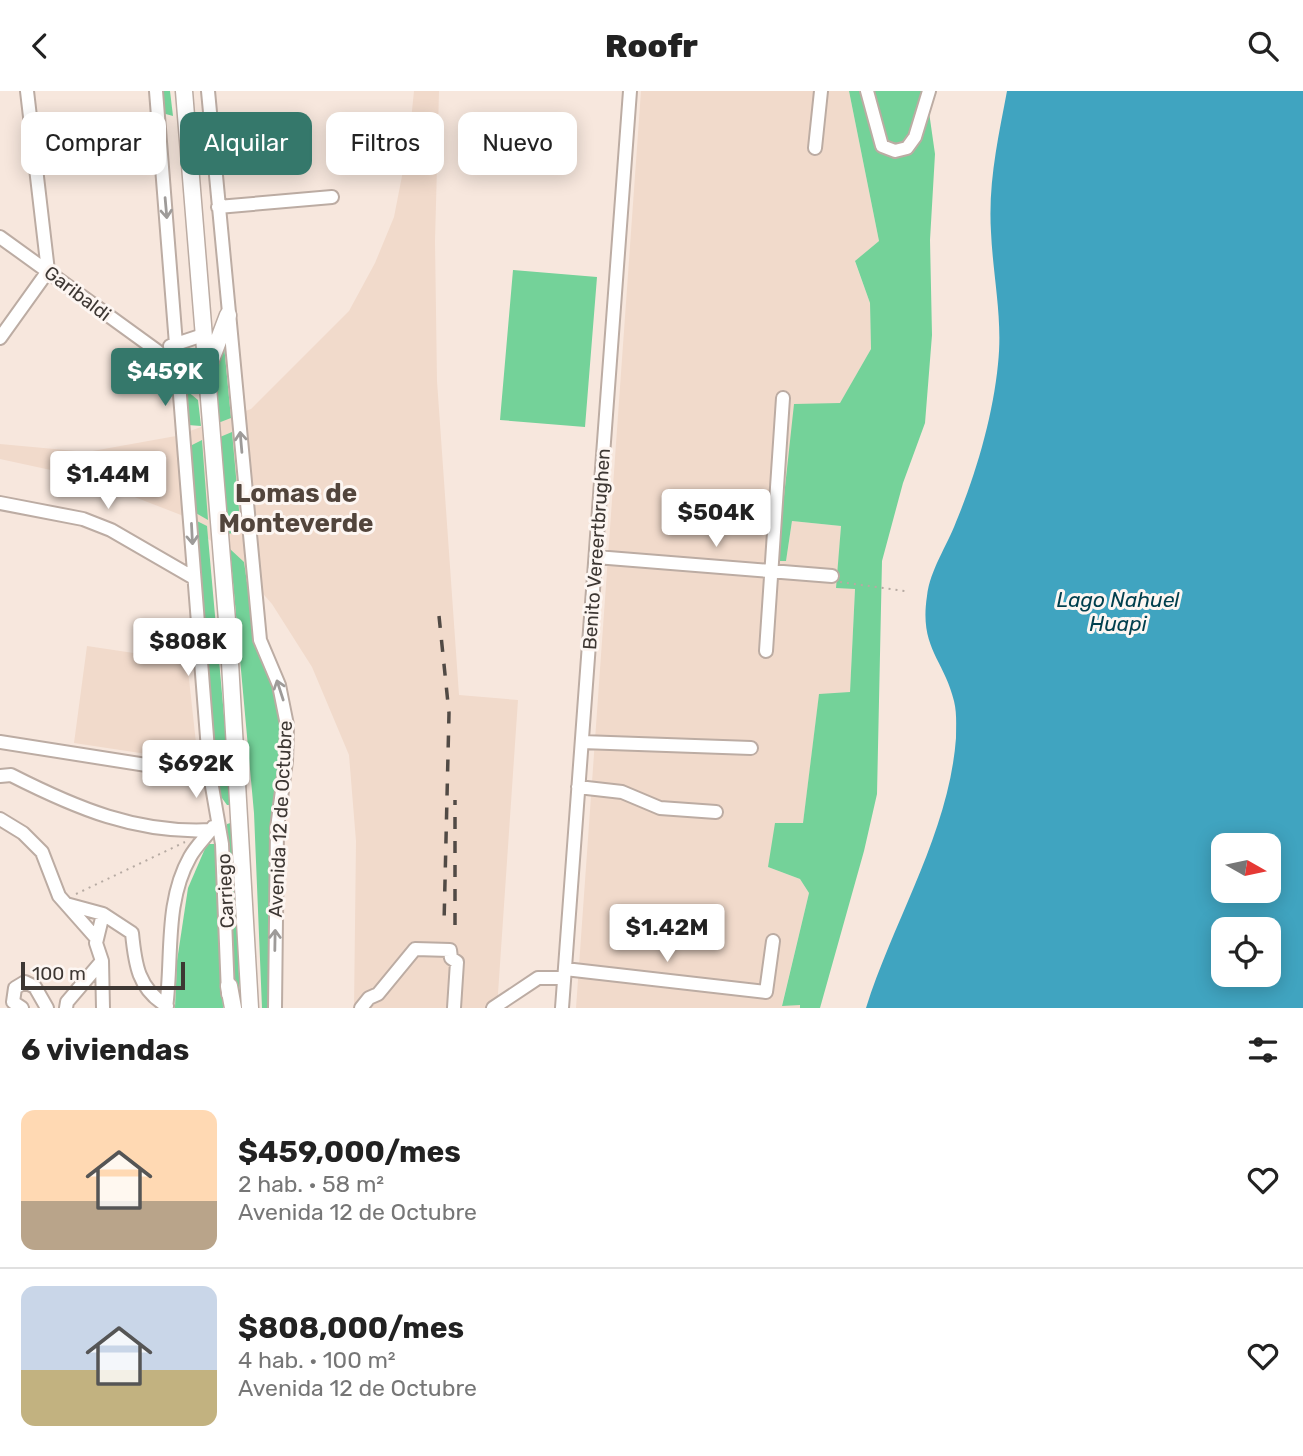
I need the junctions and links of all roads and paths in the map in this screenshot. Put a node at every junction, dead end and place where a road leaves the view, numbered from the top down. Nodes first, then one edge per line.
1 (27, 91) edge
2 (156, 91) edge
3 (208, 91) edge
4 (630, 91) edge
5 (821, 91) edge
6 (867, 91) edge
7 (929, 91) edge
8 (185, 92) edge
9 (815, 148) dead end
10 (332, 197) dead end
11 (218, 207) junction
12 (0, 237) edge
13 (48, 271) junction
14 (228, 315) junction
15 (203, 335) junction
16 (0, 338) edge
17 (177, 344) junction
18 (156, 350) junction
19 (179, 372) junction
20 (207, 377) junction
21 (783, 398) dead end
22 (0, 503) edge
23 (596, 557) junction
24 (771, 570) junction
25 (828, 575) joint
26 (194, 578) junction
27 (905, 591) dead end
28 (766, 651) dead end
29 (0, 741) edge
30 (582, 742) junction
31 (751, 748) dead end
32 (210, 775) junction
33 (0, 776) edge
34 (578, 787) junction
35 (716, 812) dead end
36 (241, 813) junction
37 (0, 819) edge
38 (214, 825) junction
39 (186, 842) dead end
40 (64, 902) junction
41 (103, 914) junction
42 (97, 939) junction
43 (773, 941) dead end
44 (102, 961) junction
45 (564, 974) junction
46 (83, 984) junction
47 (229, 986) junction
48 (104, 993) junction
49 (166, 1007) edge
50 (22, 1008) edge
51 (47, 1008) edge
52 (66, 1008) edge
53 (103, 1008) edge
54 (227, 1008) edge
55 (233, 1008) edge
56 (250, 1008) edge
57 (275, 1008) edge
58 (360, 1008) edge
59 (454, 1008) edge
60 (493, 1008) edge
61 (562, 1008) edge

1 - 13 street
2 -> 17 street
3 - 11 street, Avenida 12 de Octubre
4 - 23 street, Benito Vereertbrughen
5 - 9 street
6 - 7 street
8 - 15 main road, Avenida 12 de Octubre
10 - 11 street
11 - 14 street, Avenida 12 de Octubre
12 - 13 street, Garibaldi
13 - 16 street
13 - 18 street, Garibaldi
14 - 20 main road
57 -> 14 street, Avenida 12 de Octubre
15 - 17 street
15 - 20 main road, Avenida 12 de Octubre
17 - 18 street
17 - 19 street
18 - 19 street, Garibaldi
19 - 20 street, Garibaldi
19 -> 26 street
20 - 36 main road, Avenida 12 de Octubre
21 - 24 street
22 - 26 street
23 - 24 street
23 - 30 street, Benito Vereertbrughen
24 - 25 street
24 - 28 street
25 - 27 path
26 - 32 street
29 - 32 street
30 - 31 street
30 - 34 street, Benito Vereertbrughen
32 - 38 street, Carriego
33 - 38 street
34 - 35 street
34 - 45 street, Benito Vereertbrughen
36 - 38 street
36 - 56 main road, Avenida 12 de Octubre
37 - 40 street
38 - 47 street, Carriego
38 - 49 street
39 - 40 path
40 - 41 street
40 - 42 street
41 - 42 street
41 - 49 street
42 - 44 street
43 - 45 street
44 - 46 street
44 - 48 street
45 - 60 street
45 - 61 street, Benito Vereertbrughen
46 - 48 street
46 - 52 street
47 - 54 street, Carriego
47 - 55 main road
48 - 53 street
50 - 51 street
58 - 59 street

